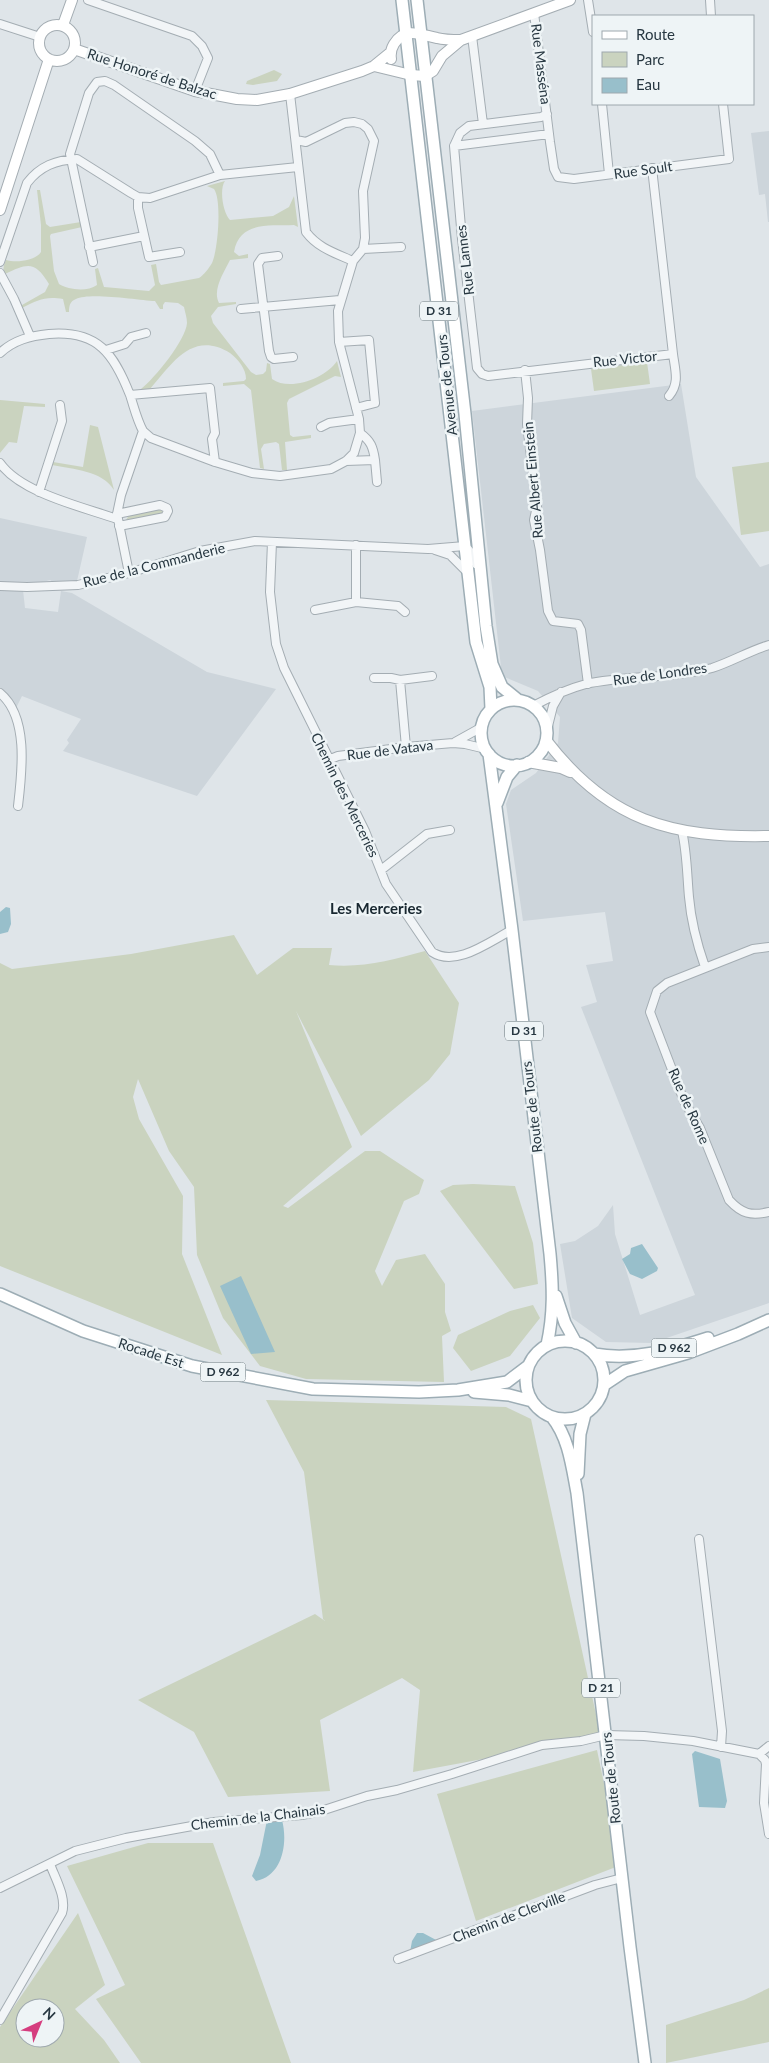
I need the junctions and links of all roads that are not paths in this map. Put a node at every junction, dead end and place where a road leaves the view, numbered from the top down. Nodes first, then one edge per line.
1 (72, 0) edge
2 (88, 0) edge
3 (402, 0) edge
4 (416, 0) edge
5 (570, 0) edge
6 (588, 0) edge
7 (710, 0) edge
8 (534, 13) junction
9 (712, 15) edge
10 (0, 24) edge
11 (64, 25) junction
12 (592, 26) edge
13 (406, 32) junction
14 (420, 33) junction
15 (472, 36) junction
16 (40, 37) junction
17 (436, 38) junction
18 (461, 40) junction
19 (74, 49) junction
20 (390, 53) junction
21 (442, 56) junction
22 (49, 59) junction
23 (374, 66) junction
24 (393, 69) junction
25 (412, 75) junction
26 (425, 76) junction
27 (195, 91) junction
28 (290, 94) junction
29 (602, 105) edge
30 (723, 105) edge
31 (547, 114) junction
32 (484, 124) junction
33 (549, 134) junction
34 (296, 140) junction
35 (454, 146) junction
36 (72, 160) junction
37 (298, 166) junction
38 (652, 168) junction
39 (609, 174) junction
40 (220, 175) junction
41 (558, 177) joint
42 (138, 197) junction
43 (0, 210) edge
44 (144, 236) junction
45 (89, 247) junction
46 (401, 247) dead end
47 (363, 249) junction
48 (180, 252) dead end
49 (278, 256) dead end
50 (353, 261) junction
51 (0, 262) edge
52 (93, 262) dead end
53 (0, 272) edge
54 (340, 300) junction
55 (264, 308) junction
56 (242, 309) dead end
57 (146, 333) dead end
58 (30, 336) junction
59 (339, 342) junction
60 (106, 350) junction
61 (0, 353) edge
62 (673, 354) junction
63 (293, 358) dead end
64 (525, 370) junction
65 (482, 374) joint
66 (130, 395) junction
67 (668, 396) dead end
68 (60, 405) dead end
69 (356, 408) junction
70 (359, 419) junction
71 (322, 427) dead end
72 (143, 431) junction
73 (360, 433) junction
74 (375, 460) junction
75 (346, 461) junction
76 (215, 462) junction
77 (0, 463) edge
78 (377, 482) dead end
79 (39, 492) junction
80 (118, 520) junction
81 (272, 542) junction
82 (356, 545) junction
83 (465, 546) junction
84 (428, 548) junction
85 (129, 573) junction
86 (469, 574) junction
87 (0, 586) edge
88 (356, 602) junction
89 (315, 610) dead end
90 (405, 612) dead end
91 (486, 626) junction
92 (769, 645) edge
93 (757, 650) junction
94 (769, 650) edge
95 (432, 676) dead end
96 (374, 678) dead end
97 (400, 680) junction
98 (588, 684) junction
99 (561, 692) junction
100 (0, 693) edge
101 (518, 700) junction
102 (533, 706) junction
103 (491, 709) junction
104 (482, 727) junction
105 (546, 735) junction
106 (453, 743) junction
107 (406, 747) junction
108 (487, 751) junction
109 (328, 760) junction
110 (522, 764) junction
111 (577, 775) junction
112 (18, 806) dead end
113 (495, 807) junction
114 (769, 828) edge
115 (450, 830) dead end
116 (682, 831) junction
117 (769, 836) edge
118 (748, 837) junction
119 (381, 870) junction
120 (512, 930) junction
121 (769, 947) edge
122 (705, 967) junction
123 (769, 1212) edge
124 (553, 1288) junction
125 (0, 1294) edge
126 (769, 1320) edge
127 (753, 1327) junction
128 (576, 1343) junction
129 (547, 1345) junction
130 (594, 1354) junction
131 (528, 1366) junction
132 (604, 1385) junction
133 (458, 1390) junction
134 (532, 1401) junction
135 (585, 1414) junction
136 (552, 1417) junction
137 (577, 1493) junction
138 (699, 1539) dead end
139 (606, 1735) junction
140 (769, 1746) edge
141 (721, 1747) junction
142 (759, 1754) junction
143 (769, 1834) edge
144 (50, 1864) junction
145 (622, 1878) junction
146 (0, 1888) edge
147 (398, 1959) dead end
148 (0, 2020) edge
149 (645, 2063) edge

1 - 11 street
2 - 27 street
3 - 13 main road, Avenue de Tours / D 31
4 - 14 main road, Avenue de Tours
5 - 8 street
6 - 12 street
7 - 9 street
8 - 15 street
8 - 31 street, Rue Masséna
10 - 16 street
11 - 16 street
11 - 19 street
13 - 14 street
13 - 20 street
13 - 25 main road, Avenue de Tours / D 31
14 - 17 street
14 - 26 main road, Avenue de Tours
15 - 18 street
15 - 32 street
16 - 22 street
17 - 18 street
17 - 21 street
18 - 21 street
19 - 22 street
19 - 27 street, Rue Honoré de Balzac
20 - 23 street
20 - 24 street
21 - 26 street
22 - 43 street
23 - 24 street
23 - 28 street, Rue Honoré de Balzac
24 - 25 street
25 - 26 street
25 - 83 main road, Avenue de Tours / D 31
26 - 91 main road, Avenue de Tours
27 - 28 street, Rue Honoré de Balzac
28 - 34 street
29 - 39 street
30 - 38 street, Rue Soult
31 - 32 street
31 - 33 street, Rue Masséna
32 - 35 street
33 - 35 street
33 - 41 street, Rue Masséna
34 - 37 street
34 - 47 street
35 - 65 street, Rue Lannes
36 - 40 street
36 - 42 street
36 - 45 street
36 - 51 street
37 - 40 street
37 - 50 street
38 - 39 street, Rue Soult
38 - 62 street, Rue Victor
39 - 41 street, Rue Soult
40 - 42 street
42 - 44 street
44 - 45 street
44 - 48 street
45 - 52 street
46 - 47 street
47 - 50 street
49 - 55 street
50 - 54 street
53 - 58 street
54 - 55 street
54 - 59 street
55 - 56 street
55 - 63 street
57 - 60 street
58 - 60 street
58 - 61 street
59 - 69 street
59 - 69 street
60 - 66 street
62 - 64 street, Rue Victor
62 - 67 street
64 - 65 street, Rue Victor
64 - 98 street, Rue Albert Einstein
66 - 72 street
66 - 76 street
68 - 79 street
69 - 70 street
70 - 71 street
70 - 73 street
72 - 76 street
72 - 80 street
73 - 74 street
73 - 75 street
74 - 75 street
74 - 78 street
75 - 76 street
77 - 79 street
79 - 80 street
80 - 80 street
80 - 85 street
81 - 82 street, Rue de la Commanderie
81 - 85 street, Rue de la Commanderie
81 - 109 street, Chemin des Merceries
82 - 84 street, Rue de la Commanderie
82 - 88 street
83 - 84 street, Rue de la Commanderie
83 - 86 main road, Avenue de Tours / D 31
83 - 91 street
84 - 86 street, Rue de la Commanderie
85 - 87 street, Rue de la Commanderie
86 - 103 main road, Avenue de Tours / D 31
88 - 89 street
88 - 90 street
91 - 101 main road, Avenue de Tours
92 - 93 street, Rue de Londres
93 - 94 street, Rue de Londres
93 - 98 street, Rue de Londres
95 - 97 street
96 - 97 street
97 - 107 street
98 - 99 street, Rue de Londres
99 - 102 street, Rue de Londres
99 - 105 street
100 - 112 street
101 - 102 main road
101 - 103 main road
102 - 105 main road
103 - 104 main road
104 - 106 street, Rue de Vatava
104 - 108 main road
105 - 110 main road
105 - 111 street
106 - 107 street, Rue de Vatava
106 - 108 street, Rue de Vatava
107 - 109 street, Rue de Vatava
108 - 110 main road
108 - 113 main road, Route de Tours / D 31
109 - 119 street, Chemin des Merceries
110 - 111 street
110 - 113 main road, Route de Tours / D 31
111 - 116 street
113 - 120 main road, Route de Tours / D 31
114 - 118 street
115 - 119 street
116 - 118 street
116 - 122 street
117 - 118 street
119 - 120 street, Chemin des Merceries
120 - 124 main road, Route de Tours / D 31
121 - 122 street, Rue de Rome
122 - 123 street, Rue de Rome
124 - 128 main road, Route de Tours / D 31
124 - 129 main road, Route de Tours / D 31
125 - 133 main road, Rocade Est / D 962
126 - 127 main road, D 962
127 - 130 main road, D 962
127 - 132 main road, D 962
128 - 129 main road
128 - 130 main road
129 - 131 main road
130 - 132 main road
131 - 133 main road, Rocade Est / D 962
131 - 134 main road
132 - 135 main road
133 - 134 main road, Rocade Est / D 962
134 - 136 main road
135 - 136 main road
135 - 137 main road, Route de Tours / D 21
136 - 137 main road, Route de Tours / D 21
137 - 139 main road, Route de Tours / D 21
138 - 141 street
139 - 141 street, Chemin de la Chainais
139 - 144 street, Chemin de la Chainais
139 - 145 main road, Route de Tours / D 21
140 - 142 street
141 - 142 street, Chemin de la Chainais
142 - 143 street
144 - 146 street, Chemin de la Chainais
144 - 148 street
145 - 147 street, Chemin de Clerville
145 - 149 main road, Route de Tours / D 21

